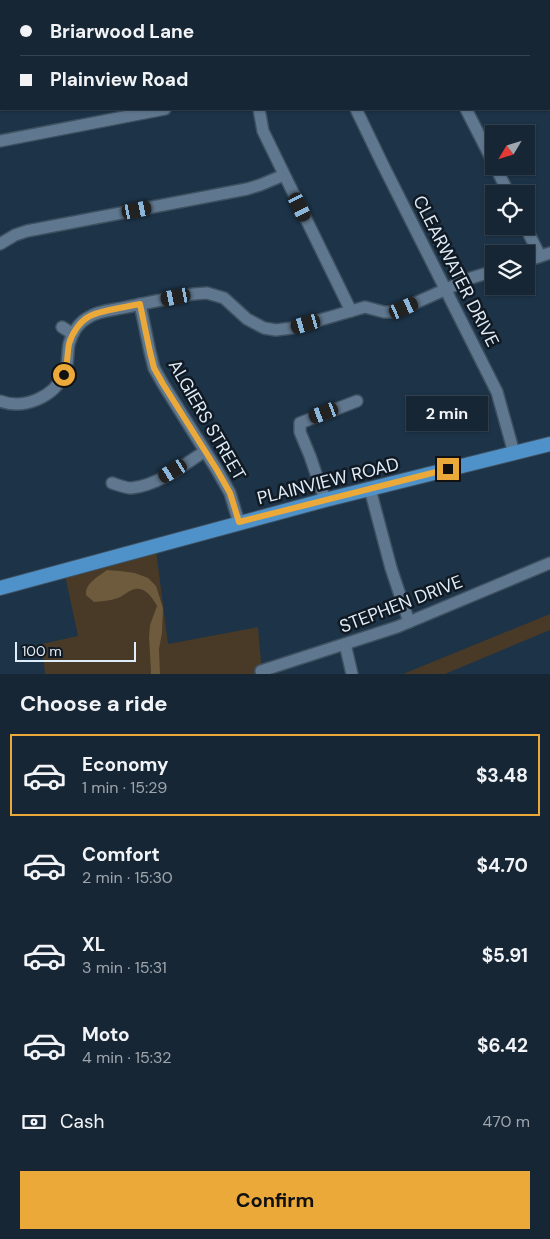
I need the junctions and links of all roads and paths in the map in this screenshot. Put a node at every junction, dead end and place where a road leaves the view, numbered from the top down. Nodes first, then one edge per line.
1 (160, 110) edge
2 (259, 110) edge
3 (356, 110) edge
4 (466, 110) edge
5 (0, 140) edge
6 (485, 147) edge
7 (284, 175) junction
8 (531, 235) edge
9 (0, 244) edge
10 (545, 255) edge
11 (485, 274) edge
12 (446, 289) junction
13 (140, 304) junction
14 (351, 311) junction
15 (62, 327) dead end
16 (73, 334) junction
17 (0, 400) edge
18 (357, 401) dead end
19 (550, 444) edge
20 (205, 451) junction
21 (514, 453) junction
22 (112, 483) dead end
23 (370, 489) junction
24 (325, 500) junction
25 (239, 522) junction
26 (550, 563) edge
27 (0, 588) edge
28 (409, 622) junction
29 (345, 644) junction
30 (262, 671) dead end
31 (352, 674) edge

1 - 5 street
2 - 7 street
3 - 12 street, CLEARWATER DRIVE
4 - 6 street
7 - 9 street
7 - 14 street
8 - 10 street
11 - 12 street
12 - 14 street
12 - 21 street, CLEARWATER DRIVE
13 - 14 street
13 - 16 street
13 - 20 street, ALGIERS STREET
15 - 16 street
16 - 17 street
18 - 24 street
19 - 21 main road, PLAINVIEW ROAD
20 - 22 street
20 - 25 street, ALGIERS STREET
21 - 23 main road, PLAINVIEW ROAD
23 - 24 main road, PLAINVIEW ROAD
23 - 28 street
24 - 25 main road, PLAINVIEW ROAD
25 - 27 main road, PLAINVIEW ROAD
26 - 28 street, STEPHEN DRIVE
28 - 29 street, STEPHEN DRIVE
29 - 30 street, STEPHEN DRIVE
29 - 31 street

